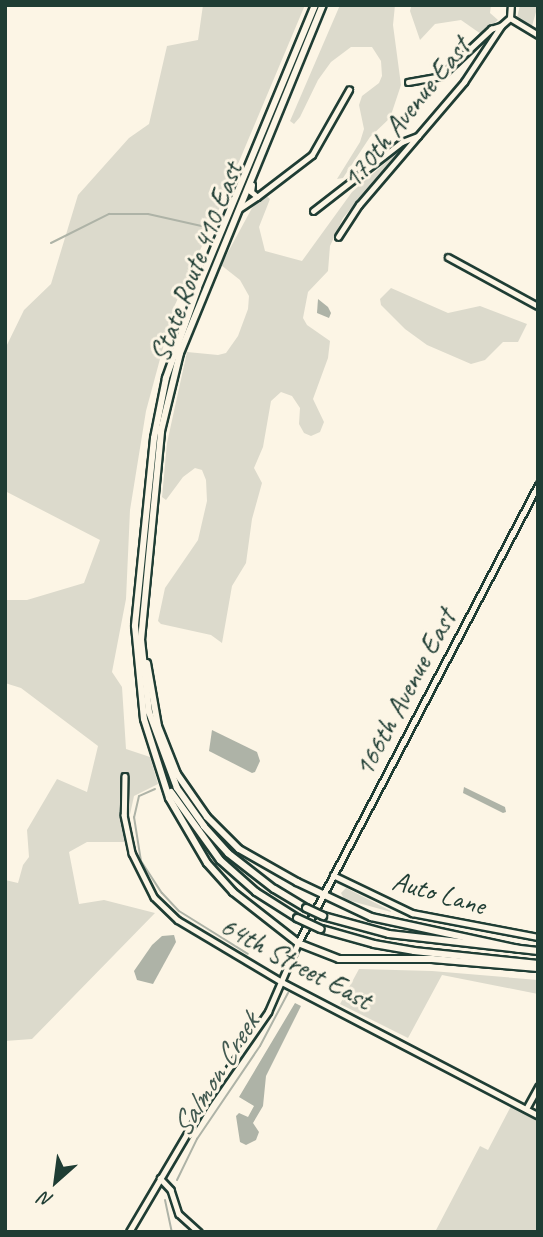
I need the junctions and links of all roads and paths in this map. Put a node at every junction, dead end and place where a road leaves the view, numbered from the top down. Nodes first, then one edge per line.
1 (315, 5) edge
2 (323, 5) edge
3 (512, 5) edge
4 (510, 18) junction
5 (501, 26) junction
6 (538, 35) edge
7 (408, 82) dead end
8 (349, 90) dead end
9 (419, 136) junction
10 (256, 165) junction
11 (257, 197) junction
12 (238, 209) junction
13 (313, 211) dead end
14 (338, 237) dead end
15 (448, 257) dead end
16 (538, 306) edge
17 (538, 485) edge
18 (146, 545) junction
19 (146, 581) junction
20 (161, 772) junction
21 (125, 776) dead end
22 (333, 875) junction
23 (324, 895) junction
24 (538, 937) edge
25 (298, 943) junction
26 (519, 949) junction
27 (538, 951) edge
28 (538, 966) edge
29 (282, 982) junction
30 (538, 1087) edge
31 (526, 1109) junction
32 (538, 1115) edge
33 (160, 1178) junction
34 (129, 1232) edge
35 (198, 1232) edge

1 - 18 highway, State Route 410 East
2 - 10 highway, State Route 410 East
3 - 4 street
4 - 5 street, 170th Avenue East
4 - 6 street
5 - 7 street
5 - 9 street, 170th Avenue East
8 - 11 street
9 - 13 street
9 - 14 street, 170th Avenue East
10 - 11 street
10 - 12 highway, State Route 410 East
11 - 12 street
12 - 18 highway, State Route 410 East
15 - 16 street
17 - 22 street, 166th Avenue East
18 - 19 highway
18 - 20 highway
19 - 23 highway
19 - 26 highway, bridge
20 - 25 highway
20 - 28 highway, bridge
21 - 29 street, 64th Street East
22 - 23 street, 166th Avenue East
22 - 24 street, Auto Lane
23 - 25 street, 166th Avenue East
23 - 26 highway
25 - 28 highway
25 - 29 street, 166th Avenue East
26 - 27 highway
29 - 31 street, 64th Street East
29 - 33 street, 166th Avenue East
30 - 31 street
31 - 32 street, 64th Street East
33 - 34 street, 166th Avenue East
33 - 35 street

